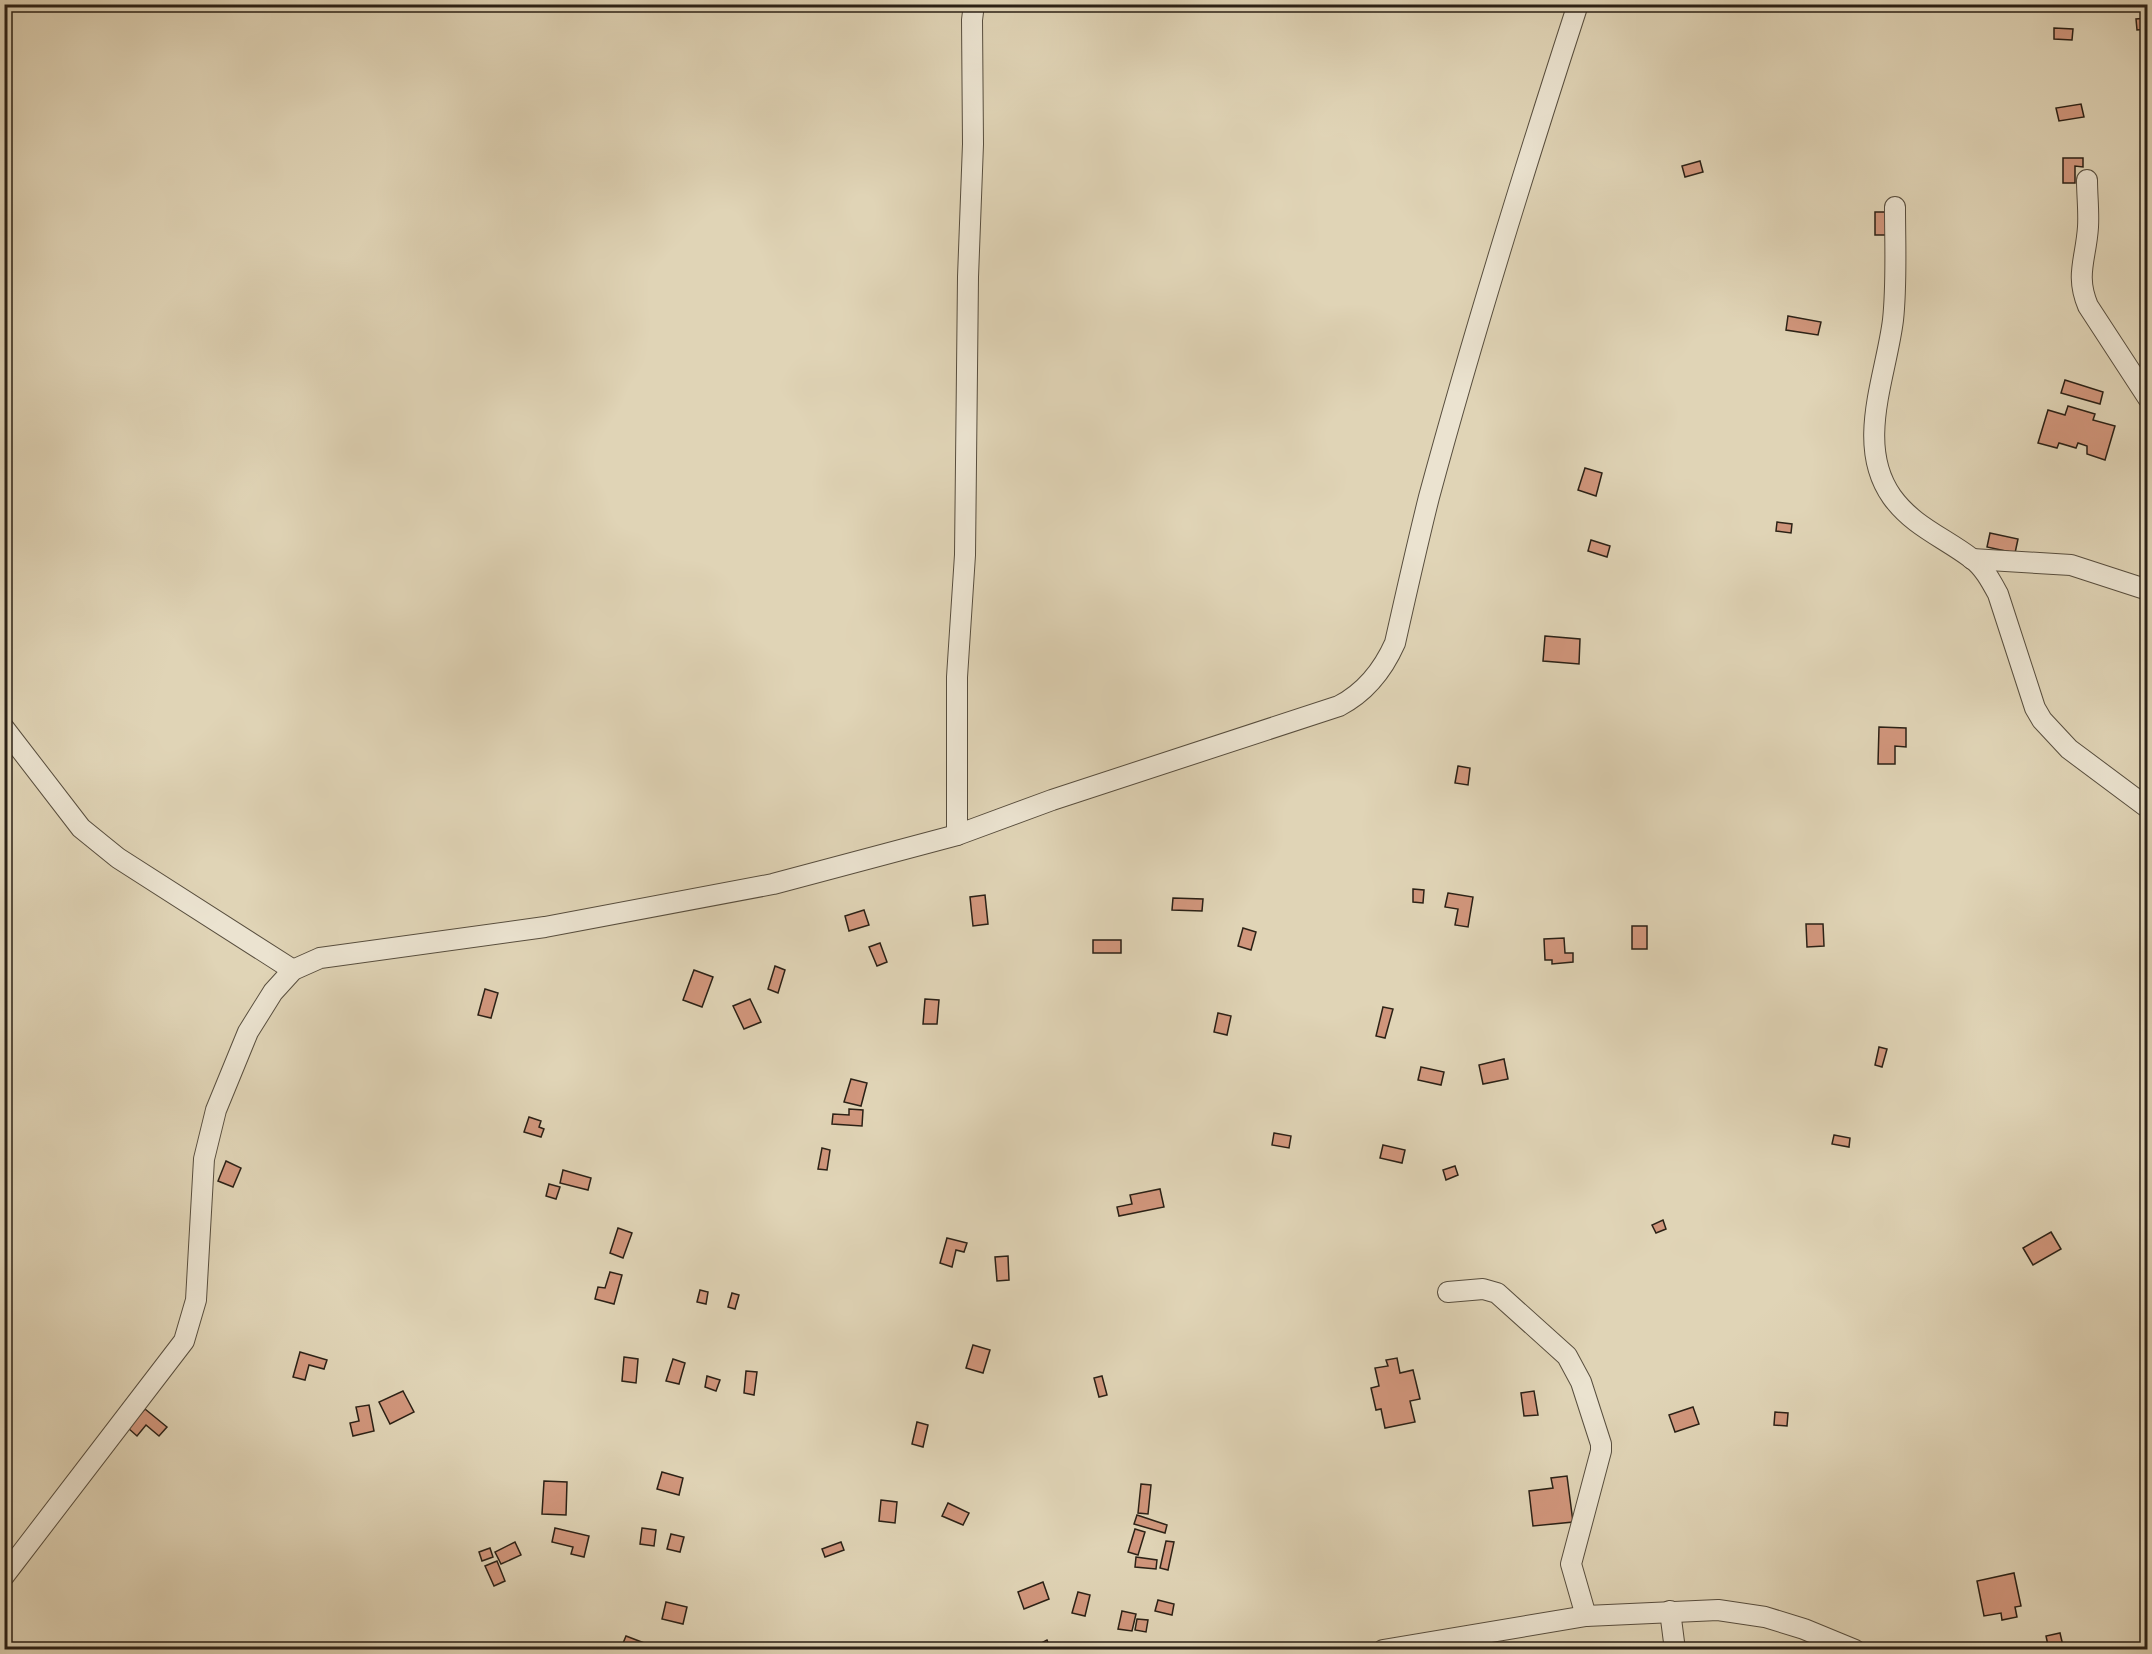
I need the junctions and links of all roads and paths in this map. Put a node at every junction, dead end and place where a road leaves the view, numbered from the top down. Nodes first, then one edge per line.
1 (974, 4) edge
2 (1578, 4) edge
3 (2086, 180) dead end
4 (1895, 207) dead end
5 (2148, 398) edge
6 (1972, 559) junction
7 (2148, 590) edge
8 (4, 728) edge
9 (2148, 808) edge
10 (957, 835) junction
11 (293, 970) junction
12 (1448, 1292) dead end
13 (4, 1576) edge
14 (1670, 1611) junction
15 (1586, 1616) junction
16 (1383, 1650) edge
17 (1675, 1650) edge
18 (1855, 1650) edge

1 - 10 street
2 - 10 street
3 - 5 street
4 - 6 street
6 - 7 street
6 - 9 street
8 - 11 street
10 - 11 street
11 - 13 street
12 - 15 street
14 - 15 street
14 - 17 street
14 - 18 street
15 - 16 street

